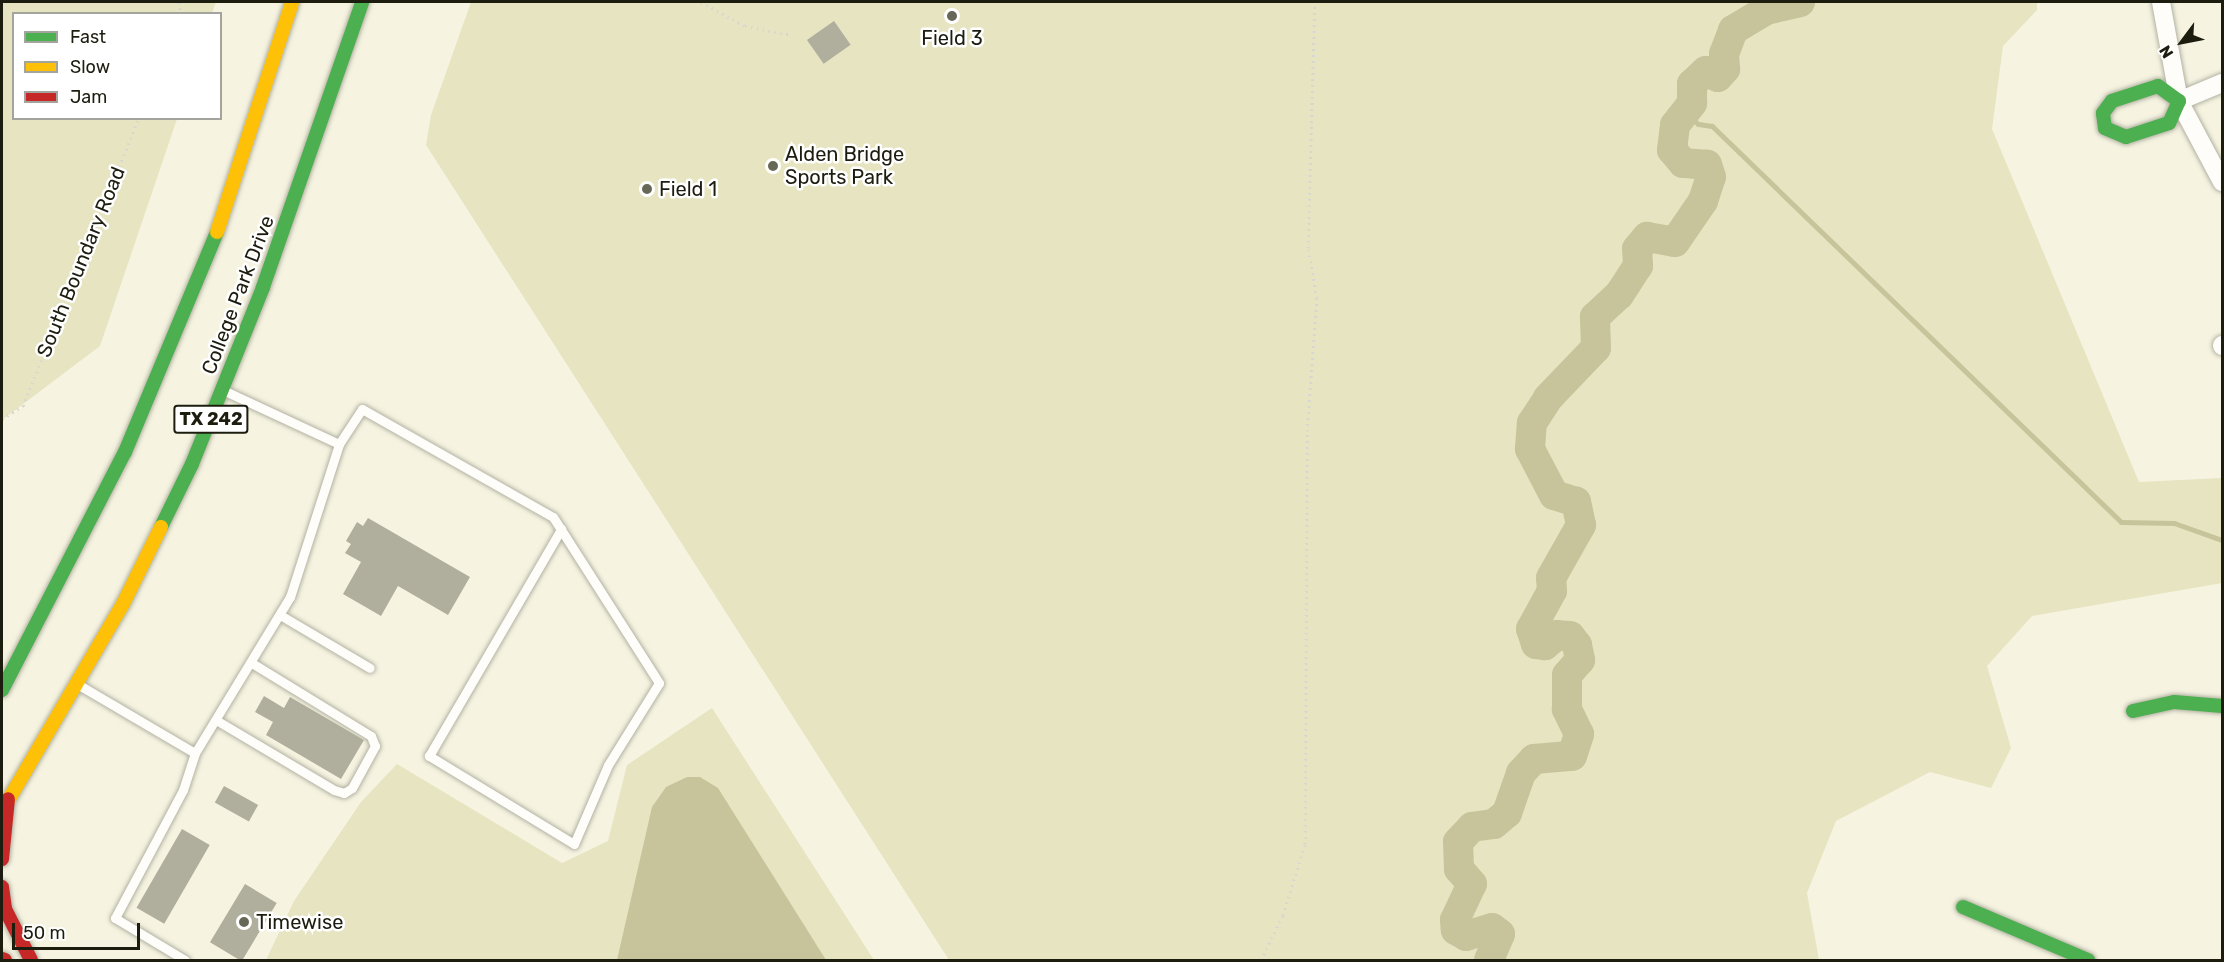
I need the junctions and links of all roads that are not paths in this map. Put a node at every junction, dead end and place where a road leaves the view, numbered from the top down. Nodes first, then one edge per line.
1 (292, 2) edge
2 (362, 2) edge
3 (2161, 2) edge
4 (2223, 83) edge
5 (2179, 101) junction
6 (2223, 182) edge
7 (223, 390) junction
8 (339, 444) junction
9 (561, 529) junction
10 (280, 615) junction
11 (252, 663) junction
12 (370, 668) dead end
13 (76, 684) junction
14 (2, 690) edge
15 (2223, 706) edge
16 (2133, 711) dead end
17 (216, 720) junction
18 (195, 753) junction
19 (5, 805) edge
20 (2, 859) edge
21 (2, 887) edge
22 (1963, 907) dead end
23 (31, 960) edge
24 (185, 960) edge
25 (2088, 960) edge

1 - 14 main road, TX 242
2 - 7 main road, College Park Drive / TX 242
3 - 5 street
4 - 5 street
5 - 5 main road
5 - 6 street
7 - 8 lane
7 - 13 main road, College Park Drive / TX 242
8 - 9 lane
8 - 10 lane
9 - 9 lane
10 - 11 lane
10 - 12 lane
11 - 17 lane
11 - 17 lane
13 - 18 lane
13 - 19 main road, College Park Drive / TX 242
15 - 16 main road
17 - 18 lane
18 - 24 lane
19 - 20 main road
21 - 23 main road
22 - 25 main road

